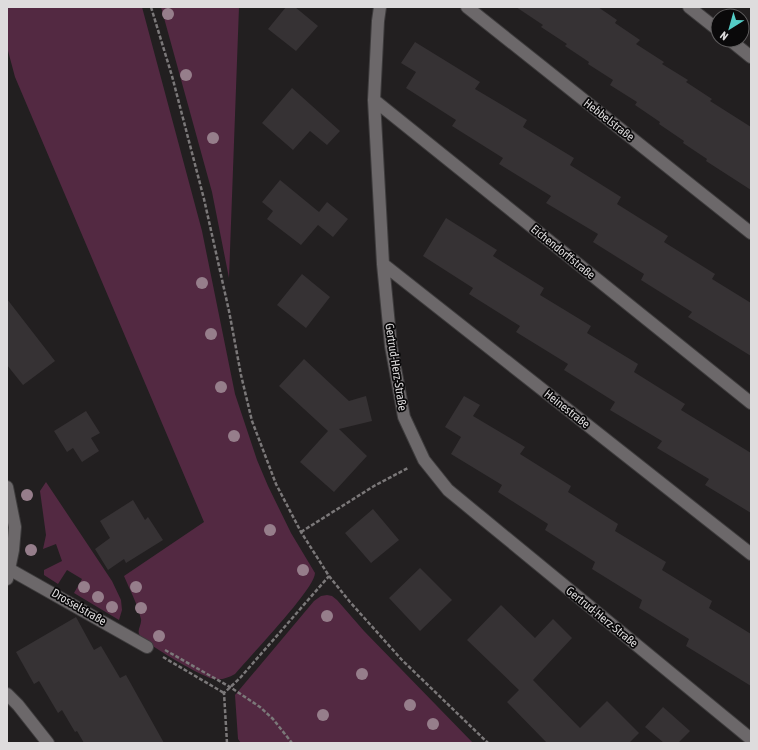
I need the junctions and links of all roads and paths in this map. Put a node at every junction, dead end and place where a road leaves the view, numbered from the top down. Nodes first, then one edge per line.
1 (151, 7) edge
2 (380, 7) edge
3 (467, 7) edge
4 (689, 7) edge
5 (710, 24) edge
6 (740, 48) edge
7 (751, 57) edge
8 (374, 100) junction
9 (751, 232) edge
10 (383, 264) junction
11 (751, 403) edge
12 (424, 460) junction
13 (7, 487) edge
14 (301, 532) junction
15 (751, 554) edge
16 (8, 574) edge
17 (329, 576) junction
18 (153, 647) junction
19 (230, 687) junction
20 (224, 693) junction
21 (7, 694) edge
22 (751, 739) edge
23 (48, 743) edge
24 (227, 743) edge
25 (292, 743) edge
26 (488, 743) edge

1 - 14 path
2 - 8 street, Gertrud-Herz-Straße
3 - 9 street, Hebbelstraße
4 - 5 street
6 - 7 street
8 - 10 street, Gertrud-Herz-Straße
8 - 11 street, Eichendorffstraße
10 - 12 street, Gertrud-Herz-Straße
10 - 15 street, Heinestraße
12 - 14 path
12 - 22 street, Gertrud-Herz-Straße
13 - 16 street, Drosselstraße
14 - 17 path
16 - 18 street, Drosselstraße
17 - 19 path
17 - 26 path
18 - 19 path
18 - 20 path
19 - 20 path
19 - 25 path
20 - 24 path
21 - 23 street

